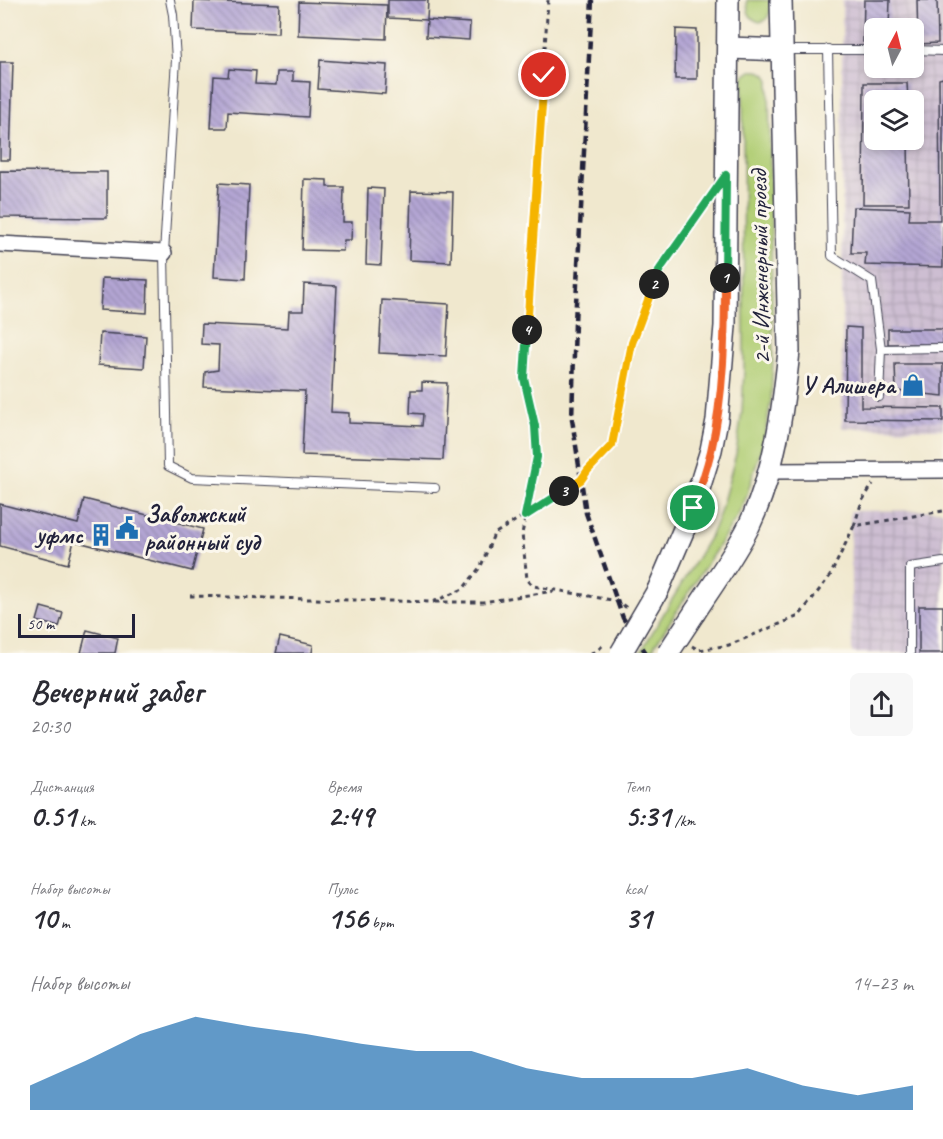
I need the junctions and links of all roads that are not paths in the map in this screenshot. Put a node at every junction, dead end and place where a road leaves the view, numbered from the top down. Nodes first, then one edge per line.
1 (170, 0) edge
2 (728, 0) edge
3 (781, 0) edge
4 (729, 48) junction
5 (828, 49) junction
6 (782, 50) junction
7 (864, 50) edge
8 (924, 50) edge
9 (943, 51) edge
10 (0, 244) edge
11 (164, 253) junction
12 (943, 348) edge
13 (881, 349) junction
14 (879, 397) dead end
15 (943, 470) edge
16 (769, 471) junction
17 (435, 488) dead end
18 (943, 562) edge
19 (621, 653) edge
20 (668, 653) edge
21 (910, 653) edge

1 - 11 lane
2 - 4 main road, 2-й Инженерный проезд
3 - 6 main road, 2-й Инженерный проезд
4 - 6 main road
4 - 19 main road, 2-й Инженерный проезд, bridge
5 - 6 lane
5 - 7 lane
5 - 13 lane
6 - 16 main road, 2-й Инженерный проезд
8 - 9 lane
10 - 11 street
11 - 17 lane
12 - 13 lane
13 - 14 lane
15 - 16 street
16 - 20 main road, 2-й Инженерный проезд, bridge
18 - 21 lane

